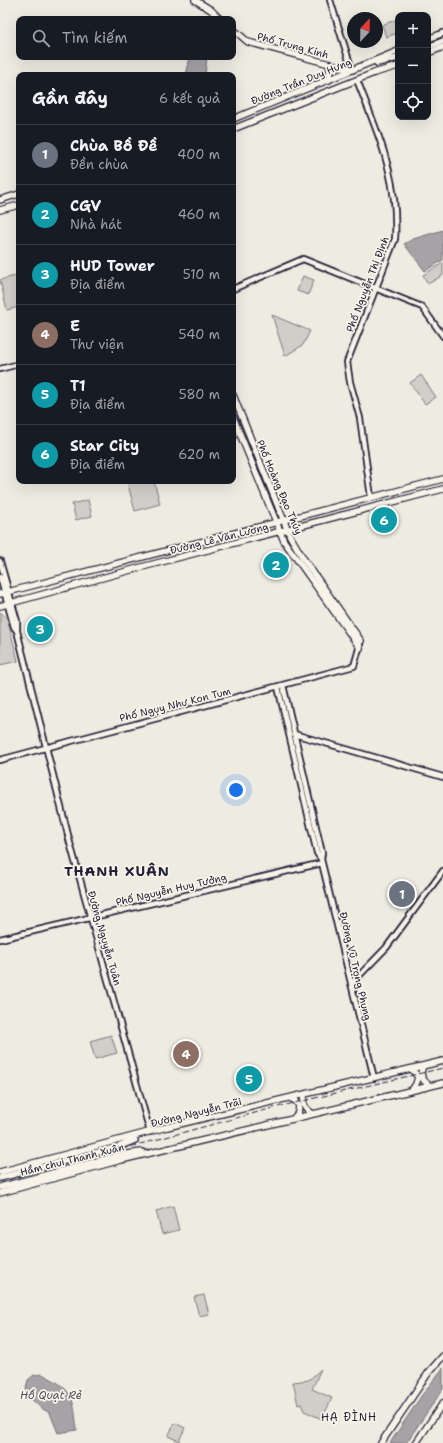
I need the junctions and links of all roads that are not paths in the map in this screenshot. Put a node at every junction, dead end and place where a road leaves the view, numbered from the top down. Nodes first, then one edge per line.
1 (195, 0) edge
2 (330, 0) edge
3 (217, 16) edge
4 (236, 32) edge
5 (443, 33) edge
6 (431, 38) edge
7 (443, 40) edge
8 (431, 46) edge
9 (443, 47) edge
10 (395, 52) edge
11 (431, 52) edge
12 (395, 59) edge
13 (330, 64) junction
14 (370, 64) junction
15 (395, 67) edge
16 (352, 70) junction
17 (374, 73) junction
18 (329, 80) junction
19 (358, 80) junction
20 (236, 118) edge
21 (236, 128) edge
22 (16, 195) edge
23 (0, 200) edge
24 (16, 206) edge
25 (0, 210) edge
26 (236, 288) edge
27 (375, 288) junction
28 (443, 336) edge
29 (16, 365) edge
30 (0, 369) edge
31 (236, 403) edge
32 (236, 424) edge
33 (443, 479) edge
34 (409, 488) junction
35 (443, 488) edge
36 (412, 496) junction
37 (371, 497) junction
38 (282, 520) junction
39 (276, 522) junction
40 (287, 530) junction
41 (280, 532) junction
42 (300, 560) junction
43 (0, 561) edge
44 (0, 577) edge
45 (4, 591) edge
46 (10, 604) junction
47 (0, 606) edge
48 (336, 610) junction
49 (361, 641) joint
50 (360, 648) junction
51 (281, 686) junction
52 (294, 734) junction
53 (45, 747) junction
54 (0, 760) edge
55 (443, 778) edge
56 (322, 861) junction
57 (443, 871) edge
58 (90, 917) junction
59 (0, 939) edge
60 (351, 984) junction
61 (443, 1061) edge
62 (423, 1066) junction
63 (412, 1069) junction
64 (374, 1078) junction
65 (443, 1083) edge
66 (430, 1086) junction
67 (412, 1090) junction
68 (305, 1094) junction
69 (290, 1098) junction
70 (312, 1114) junction
71 (293, 1119) junction
72 (167, 1127) junction
73 (150, 1132) junction
74 (172, 1148) junction
75 (0, 1172) edge
76 (0, 1178) edge
77 (0, 1187) edge
78 (0, 1192) edge
79 (443, 1356) edge
80 (443, 1403) edge
81 (381, 1443) edge
82 (416, 1443) edge

1 - 3 main road
2 - 16 street
4 - 13 main road, Phố Trung Kính
5 - 6 main road
7 - 8 main road
9 - 11 main road
10 - 14 main road, Đường Trần Duy Hưng
12 - 14 main road
12 - 17 main road
13 - 16 main road, Phố Trung Kính
13 - 18 main road
14 - 16 main road, Đường Trần Duy Hưng
15 - 17 main road, Đường Trần Duy Hưng
16 - 18 main road, Đường Trần Duy Hưng
17 - 19 main road, Đường Trần Duy Hưng
18 - 20 main road, Đường Trần Duy Hưng
19 - 21 main road, Đường Trần Duy Hưng
19 - 27 street, Phố Nguyễn Thị Định
22 - 23 main road
24 - 25 main road
26 - 27 street
27 - 28 street
27 - 37 street, Phố Nguyễn Thị Định
29 - 30 street
31 - 38 main road, Phố Hoàng Đạo Thúy
32 - 39 main road, Phố Hoàng Đạo Thúy
33 - 34 main road, Đường Lê Văn Lương
34 - 36 main road
34 - 37 main road, Đường Lê Văn Lương
35 - 36 main road, Đường Lê Văn Lương
36 - 40 main road, Đường Lê Văn Lương
37 - 38 main road, Đường Lê Văn Lương
38 - 39 main road, Đường Lê Văn Lương
38 - 40 main road, Phố Hoàng Đạo Thúy
39 - 41 main road, Phố Hoàng Đạo Thúy
39 - 45 main road, Đường Lê Văn Lương
40 - 41 main road, Đường Lê Văn Lương
40 - 42 main road, Phố Hoàng Đạo Thúy
41 - 42 main road, Phố Hoàng Đạo Thúy
41 - 46 main road, Đường Lê Văn Lương
42 - 48 main road, Phố Hoàng Đạo Thúy
43 - 45 street
44 - 45 street
45 - 46 street, Đường Nguyễn Tuân
46 - 47 main road, Đường Lê Văn Lương
46 - 53 street, Đường Nguyễn Tuân
48 - 49 main road, Phố Hoàng Đạo Thúy
48 - 50 main road, Phố Hoàng Đạo Thúy
49 - 50 street
50 - 51 street, Phố Ngụy Như Kon Tum
51 - 52 street, Đường Vũ Trọng Phụng
51 - 53 street, Phố Ngụy Như Kon Tum
51 - 56 street, Đường Vũ Trọng Phụng
52 - 55 street
52 - 56 street, Đường Vũ Trọng Phụng
53 - 54 street, Phố Ngụy Như Kon Tum
53 - 58 street, Đường Nguyễn Tuân
56 - 58 street, Phố Nguyễn Huy Tưởng
56 - 60 street, Đường Vũ Trọng Phụng
57 - 60 street
58 - 59 street, Phố Nguyễn Huy Tưởng
58 - 73 street, Đường Nguyễn Tuân
60 - 64 street, Đường Vũ Trọng Phụng
61 - 62 main road, Đường Nguyễn Trãi
62 - 63 main road, Đường Nguyễn Trãi
62 - 66 main road
63 - 64 main road, Đường Nguyễn Trãi
63 - 67 main road
64 - 68 main road, Đường Nguyễn Trãi
65 - 66 main road
66 - 67 main road
67 - 70 main road
68 - 69 main road, Đường Nguyễn Trãi
68 - 70 main road
69 - 71 main road
69 - 72 main road, Đường Nguyễn Trãi
70 - 71 main road
71 - 74 main road
72 - 73 main road, Đường Nguyễn Trãi
72 - 76 main road, Hầm chui Thanh Xuân
73 - 75 main road, Đường Nguyễn Trãi
74 - 77 main road, Hầm chui Thanh Xuân
74 - 78 main road
79 - 81 main road
80 - 82 main road

